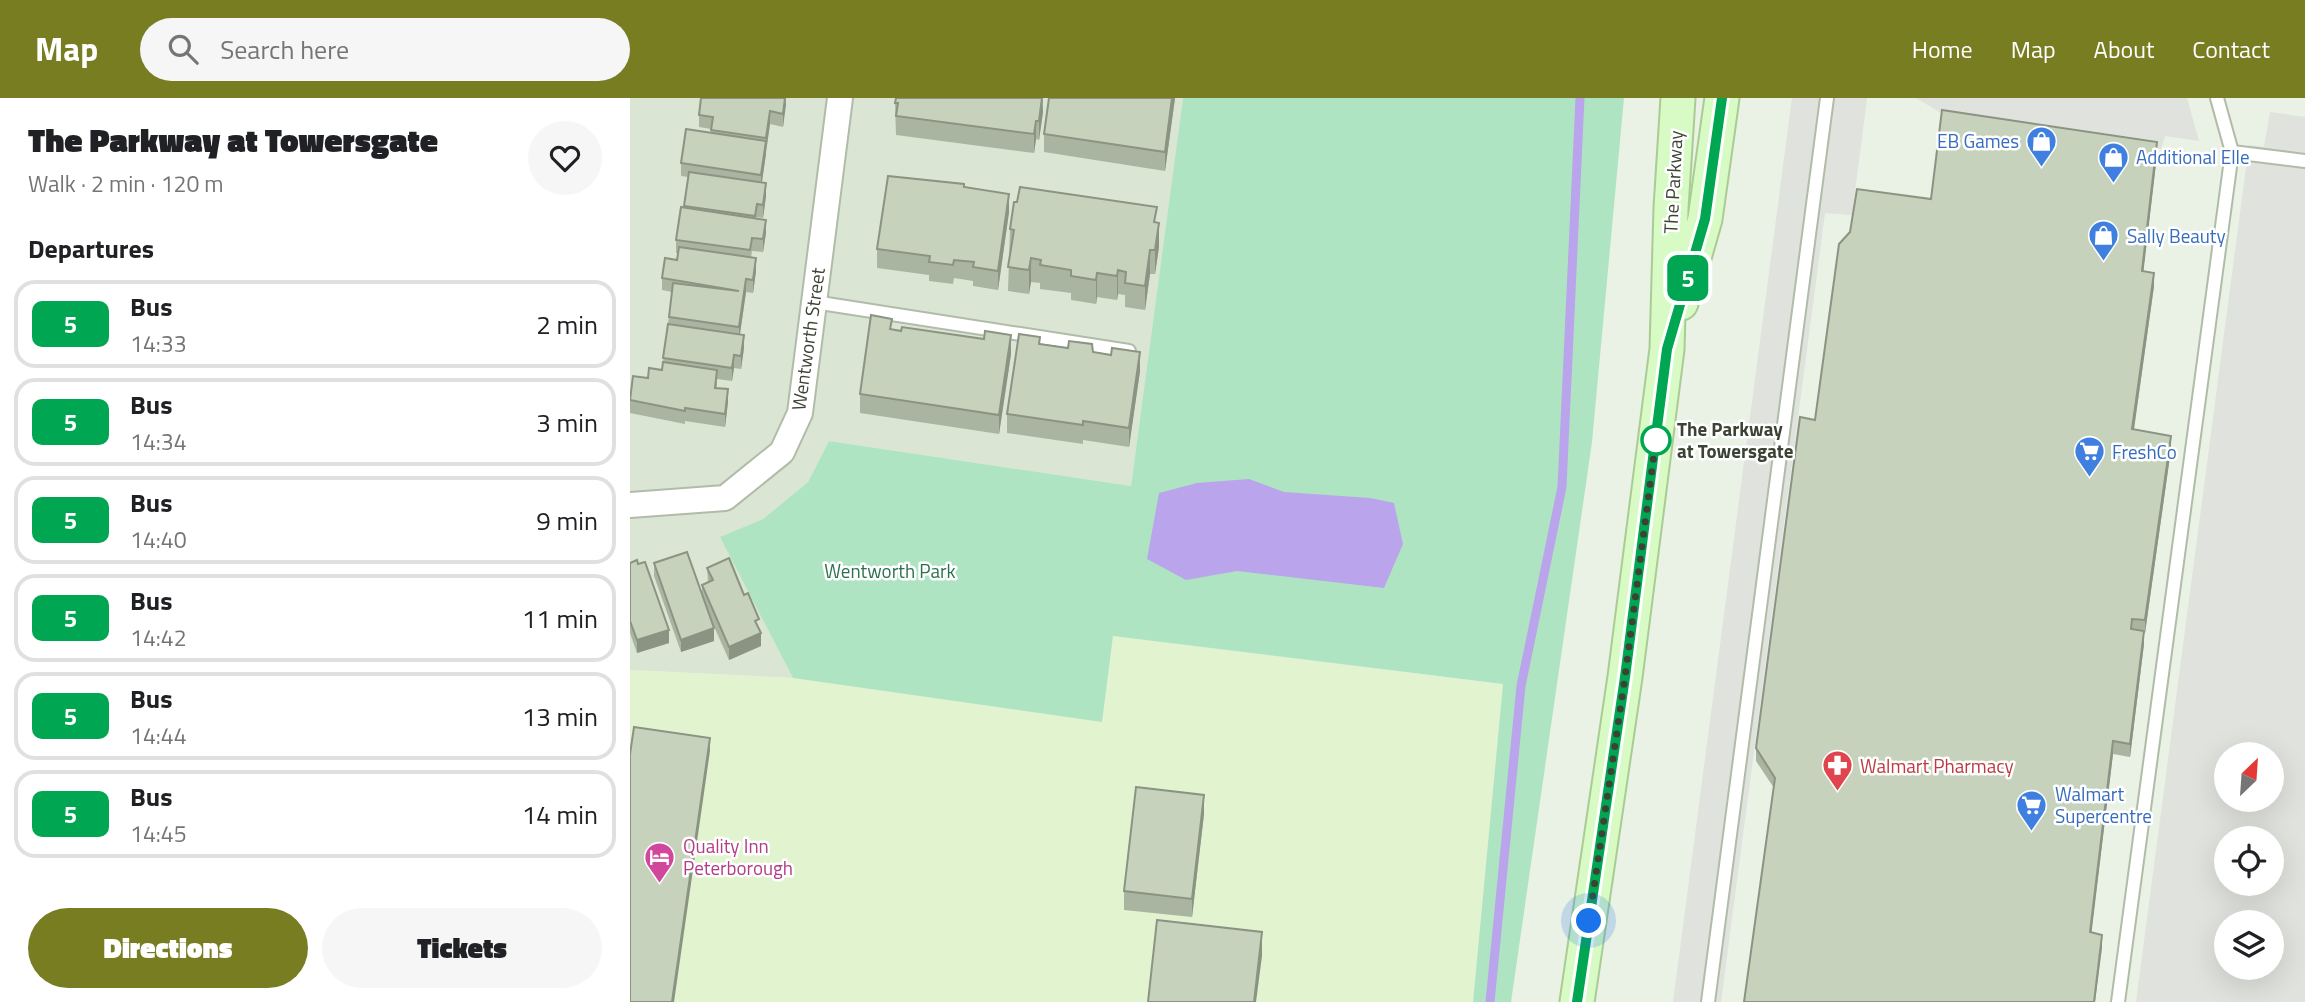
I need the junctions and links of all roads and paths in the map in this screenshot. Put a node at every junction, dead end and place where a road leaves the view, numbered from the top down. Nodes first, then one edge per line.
1 (840, 98) edge
2 (1678, 98) edge
3 (1722, 98) edge
4 (1827, 98) edge
5 (2217, 98) edge
6 (2232, 152) junction
7 (2305, 162) edge
8 (814, 302) junction
9 (1667, 349) junction
10 (1129, 351) edge
11 (630, 505) edge
12 (1577, 1002) edge
13 (1708, 1002) edge
14 (2118, 1002) edge

1 - 8 street, Wentworth Street
2 - 9 main road, The Parkway
3 - 9 main road, The Parkway
4 - 13 lane
5 - 6 lane
6 - 7 lane
6 - 14 lane
8 - 10 lane
8 - 11 street, Wentworth Street
9 - 12 main road, The Parkway

